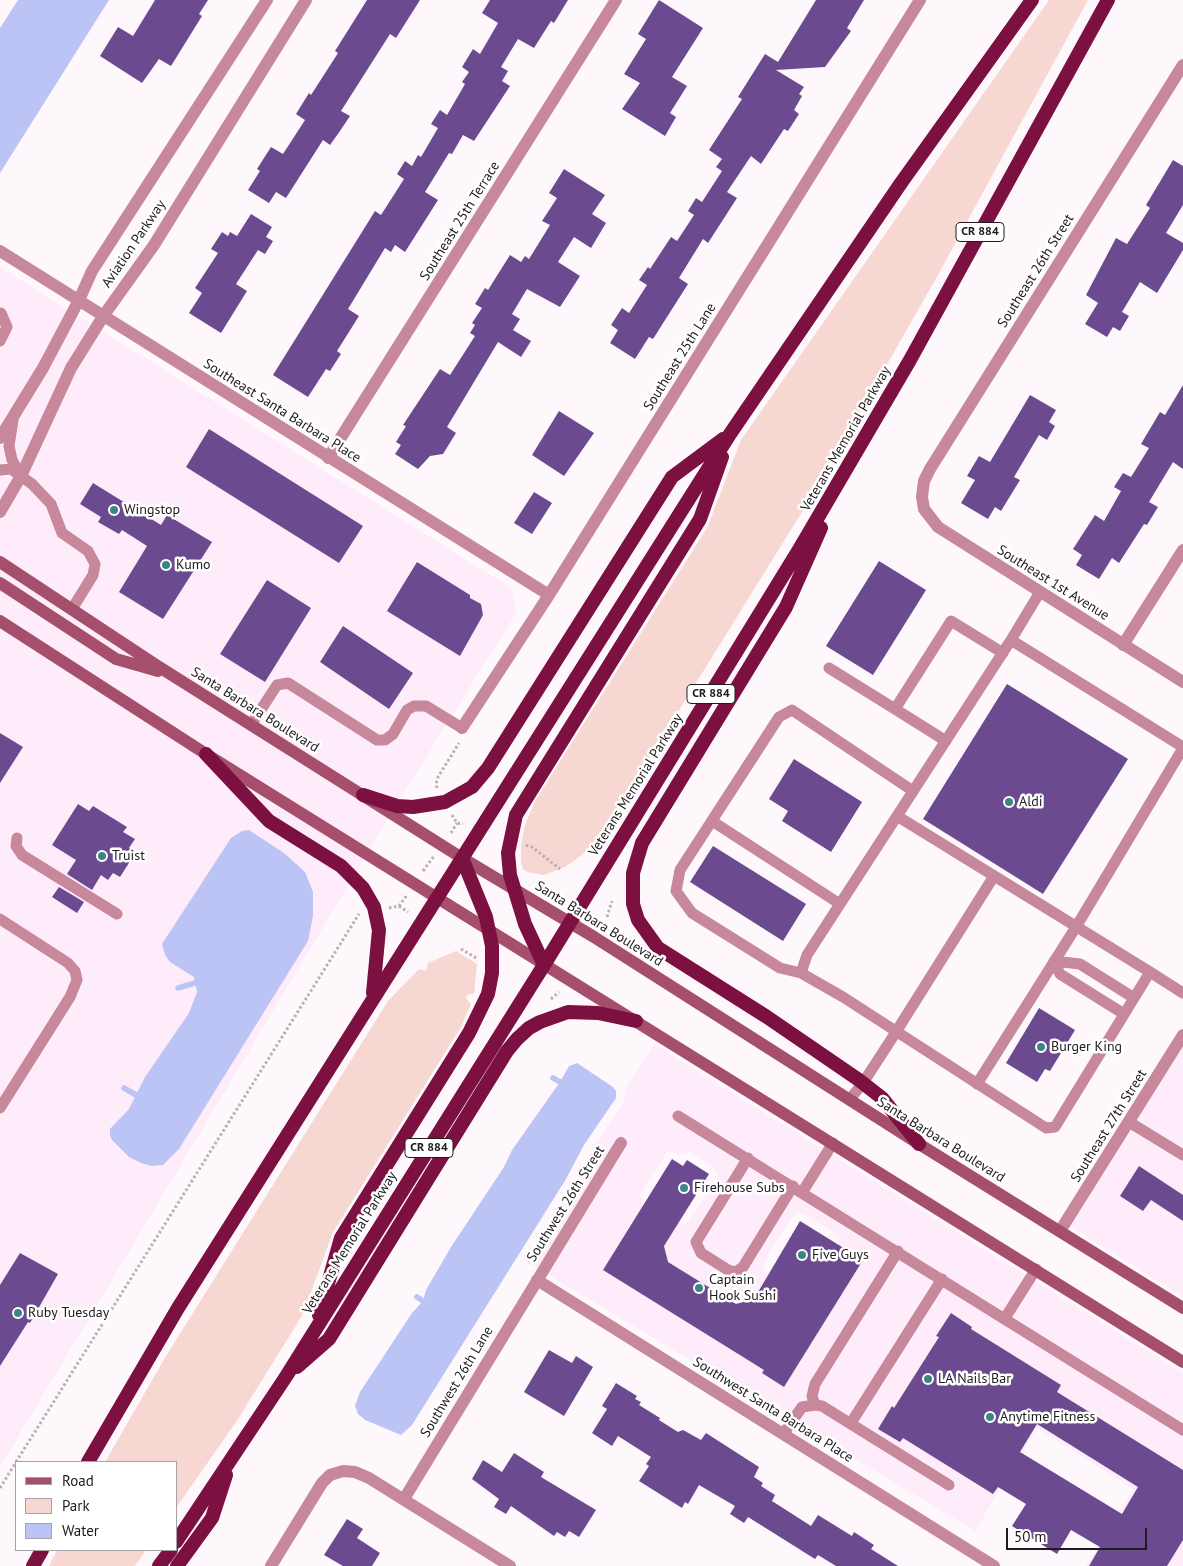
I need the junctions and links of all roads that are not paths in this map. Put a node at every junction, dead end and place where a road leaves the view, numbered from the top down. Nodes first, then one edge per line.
1 (267, 0) edge
2 (306, 0) edge
3 (616, 0) edge
4 (920, 0) edge
5 (1032, 0) edge
6 (1108, 0) edge
7 (1183, 65) edge
8 (0, 251) edge
9 (79, 300) junction
10 (1, 314) edge
11 (104, 315) junction
12 (0, 341) edge
13 (14, 416) junction
14 (730, 434) junction
15 (0, 438) edge
16 (328, 458) junction
17 (850, 463) junction
18 (0, 470) edge
19 (21, 476) junction
20 (922, 497) joint
21 (0, 512) edge
22 (1183, 550) edge
23 (0, 562) edge
24 (0, 583) edge
25 (1040, 592) junction
26 (549, 595) junction
27 (72, 609) junction
28 (0, 620) edge
29 (1012, 640) junction
30 (1123, 645) junction
31 (1003, 653) junction
32 (830, 668) dead end
33 (170, 674) junction
34 (1183, 682) edge
35 (896, 709) junction
36 (251, 725) junction
37 (462, 728) joint
38 (946, 741) junction
39 (1183, 748) edge
40 (206, 754) junction
41 (914, 791) junction
42 (363, 795) junction
43 (897, 816) junction
44 (712, 821) junction
45 (17, 838) dead end
46 (462, 858) junction
47 (994, 876) junction
48 (514, 890) junction
49 (437, 897) junction
50 (840, 904) junction
51 (117, 914) dead end
52 (0, 919) edge
53 (570, 923) junction
54 (1076, 927) junction
55 (489, 930) junction
56 (1054, 961) junction
57 (544, 965) junction
58 (1150, 972) junction
59 (801, 974) junction
60 (1183, 993) edge
61 (373, 997) junction
62 (1134, 998) junction
63 (1124, 1014) junction
64 (636, 1021) junction
65 (896, 1032) junction
66 (1183, 1035) edge
67 (863, 1083) junction
68 (976, 1084) junction
69 (850, 1099) junction
70 (0, 1108) edge
71 (678, 1116) dead end
72 (1129, 1122) junction
73 (621, 1143) dead end
74 (833, 1143) junction
75 (919, 1144) junction
76 (1183, 1155) edge
77 (748, 1158) junction
78 (798, 1189) junction
79 (1060, 1231) junction
80 (898, 1251) junction
81 (1036, 1269) junction
82 (942, 1279) junction
83 (536, 1280) junction
84 (1183, 1308) edge
85 (1006, 1318) junction
86 (314, 1331) junction
87 (1183, 1362) edge
88 (287, 1375) junction
89 (815, 1405) junction
90 (851, 1423) junction
91 (1183, 1430) edge
92 (784, 1433) junction
93 (232, 1459) junction
94 (89, 1461) edge
95 (949, 1485) dead end
96 (404, 1499) junction
97 (178, 1539) edge
98 (41, 1551) edge
99 (169, 1551) edge
100 (33, 1566) edge
101 (159, 1566) edge
102 (177, 1566) edge
103 (271, 1566) edge
104 (510, 1566) edge
105 (994, 1566) edge

1 - 9 street, Aviation Parkway
2 - 11 street, Aviation Parkway
3 - 16 street, Southeast 25th Terrace
4 - 26 street, Southeast 25th Lane
5 - 14 highway
6 - 17 highway, Veterans Memorial Parkway / CR 884
7 - 20 street, Southeast 26th Street
8 - 9 street, Southeast Santa Barbara Place
9 - 11 street, Southeast Santa Barbara Place
9 - 13 street, Aviation Parkway
10 - 12 lane
11 - 16 street, Southeast Santa Barbara Place
11 - 19 street, Aviation Parkway
13 - 15 street, Aviation Parkway
13 - 19 lane
14 - 42 highway
14 - 46 highway
14 - 48 highway
16 - 26 street, Southeast Santa Barbara Place
17 - 53 highway, Veterans Memorial Parkway / CR 884
17 - 67 highway
18 - 19 lane
19 - 21 street, Aviation Parkway
19 - 27 lane
20 - 25 street, Southeast 1st Avenue
22 - 30 street
23 - 27 main road, Santa Barbara Boulevard
24 - 33 main road
25 - 29 lane
25 - 30 street, Southeast 1st Avenue
26 - 37 street, Southeast 25th Lane
27 - 33 main road, Santa Barbara Boulevard
28 - 40 main road
29 - 31 lane
29 - 39 lane
30 - 34 street, Southeast 1st Avenue
31 - 35 lane
31 - 38 lane
32 - 35 lane
33 - 36 main road, Santa Barbara Boulevard
35 - 38 lane
36 - 37 lane
36 - 42 main road, Santa Barbara Boulevard
38 - 41 lane
39 - 54 lane
40 - 49 main road
40 - 61 highway
41 - 43 lane
41 - 44 lane
42 - 46 main road, Santa Barbara Boulevard
43 - 47 lane
43 - 50 lane
44 - 50 lane
44 - 59 lane
45 - 51 lane
46 - 48 main road, Santa Barbara Boulevard
46 - 49 highway
46 - 55 highway
47 - 54 lane
47 - 65 lane
48 - 53 main road, Santa Barbara Boulevard
48 - 57 highway
49 - 55 main road
49 - 61 highway
50 - 59 lane
52 - 70 lane
53 - 57 highway, Veterans Memorial Parkway / CR 884
53 - 69 main road, Santa Barbara Boulevard
54 - 56 lane
54 - 58 lane
55 - 57 main road
55 - 86 highway
56 - 62 lane
56 - 63 lane
56 - 68 lane
57 - 64 main road
57 - 86 highway, Veterans Memorial Parkway / CR 884
58 - 60 lane
58 - 62 lane
59 - 65 lane
61 - 94 highway
62 - 63 lane
63 - 68 lane
64 - 74 main road
64 - 88 highway
65 - 67 lane
65 - 68 lane
66 - 72 street, Southeast 27th Street
67 - 69 lane
67 - 75 highway
69 - 75 main road, Santa Barbara Boulevard
71 - 77 lane
72 - 76 lane
72 - 79 street, Southeast 27th Street
73 - 83 street, Southwest 26th Street
74 - 78 lane
74 - 81 main road
75 - 79 main road, Santa Barbara Boulevard
77 - 78 lane
77 - 78 lane
78 - 80 lane
79 - 84 main road, Santa Barbara Boulevard
80 - 82 lane
80 - 89 lane
81 - 85 lane
81 - 87 main road
82 - 85 lane
82 - 90 lane
83 - 92 street, Southwest Santa Barbara Place
83 - 96 street, Southwest 26th Lane
85 - 91 lane
86 - 88 highway, Veterans Memorial Parkway / CR 884
88 - 93 highway, Veterans Memorial Parkway / CR 884
89 - 90 lane
89 - 92 lane
90 - 95 lane
92 - 105 street, Southwest Santa Barbara Place
93 - 97 highway, Veterans Memorial Parkway / CR 884
93 - 102 highway
96 - 103 street
96 - 104 street
98 - 100 highway
99 - 101 highway

